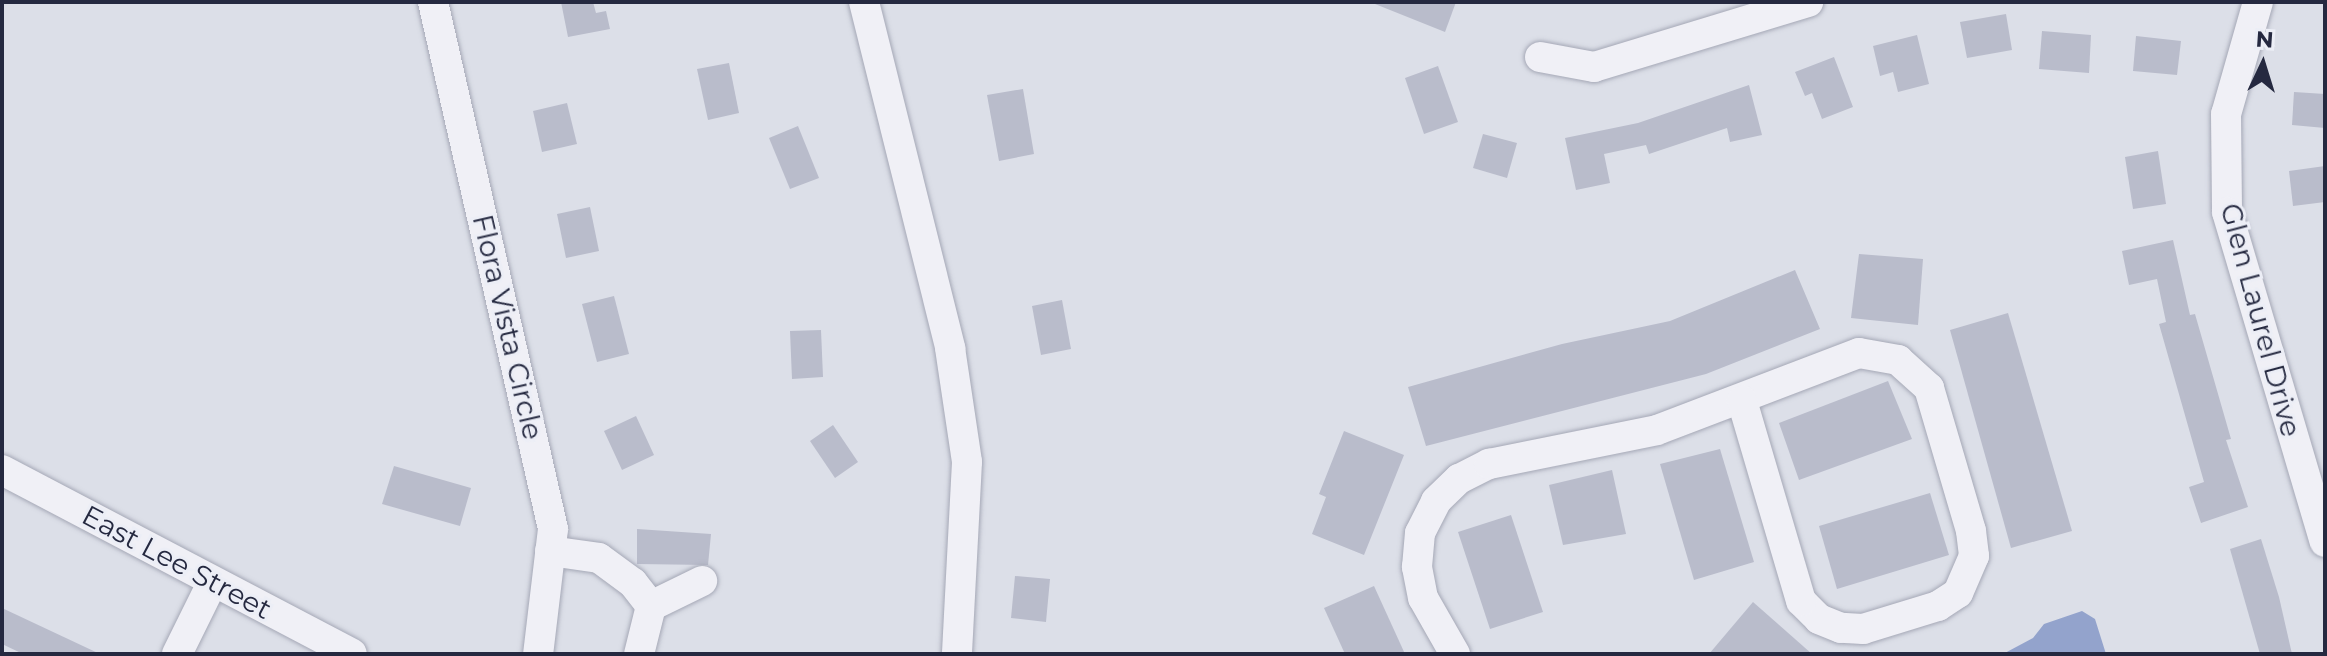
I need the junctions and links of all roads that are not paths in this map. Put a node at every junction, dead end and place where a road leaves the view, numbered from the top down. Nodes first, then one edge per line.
1 (433, 2) edge
2 (864, 2) edge
3 (1808, 2) edge
4 (2248, 5) edge
5 (1540, 57) dead end
6 (1742, 401) junction
7 (2, 470) edge
8 (2325, 542) edge
9 (550, 551) junction
10 (213, 581) junction
11 (702, 581) dead end
12 (651, 606) junction
13 (177, 654) edge
14 (352, 654) edge
15 (538, 654) edge
16 (639, 654) edge
17 (957, 654) edge
18 (1455, 654) edge

1 - 9 street, Flora Vista Circle
2 - 17 street
3 - 5 street
4 - 8 street, Glen Laurel Drive
6 - 6 street
6 - 18 street
7 - 10 street, East Lee Street
9 - 12 street
9 - 15 street, Flora Vista Circle
10 - 13 street
10 - 14 street, East Lee Street
11 - 12 street
12 - 16 street

